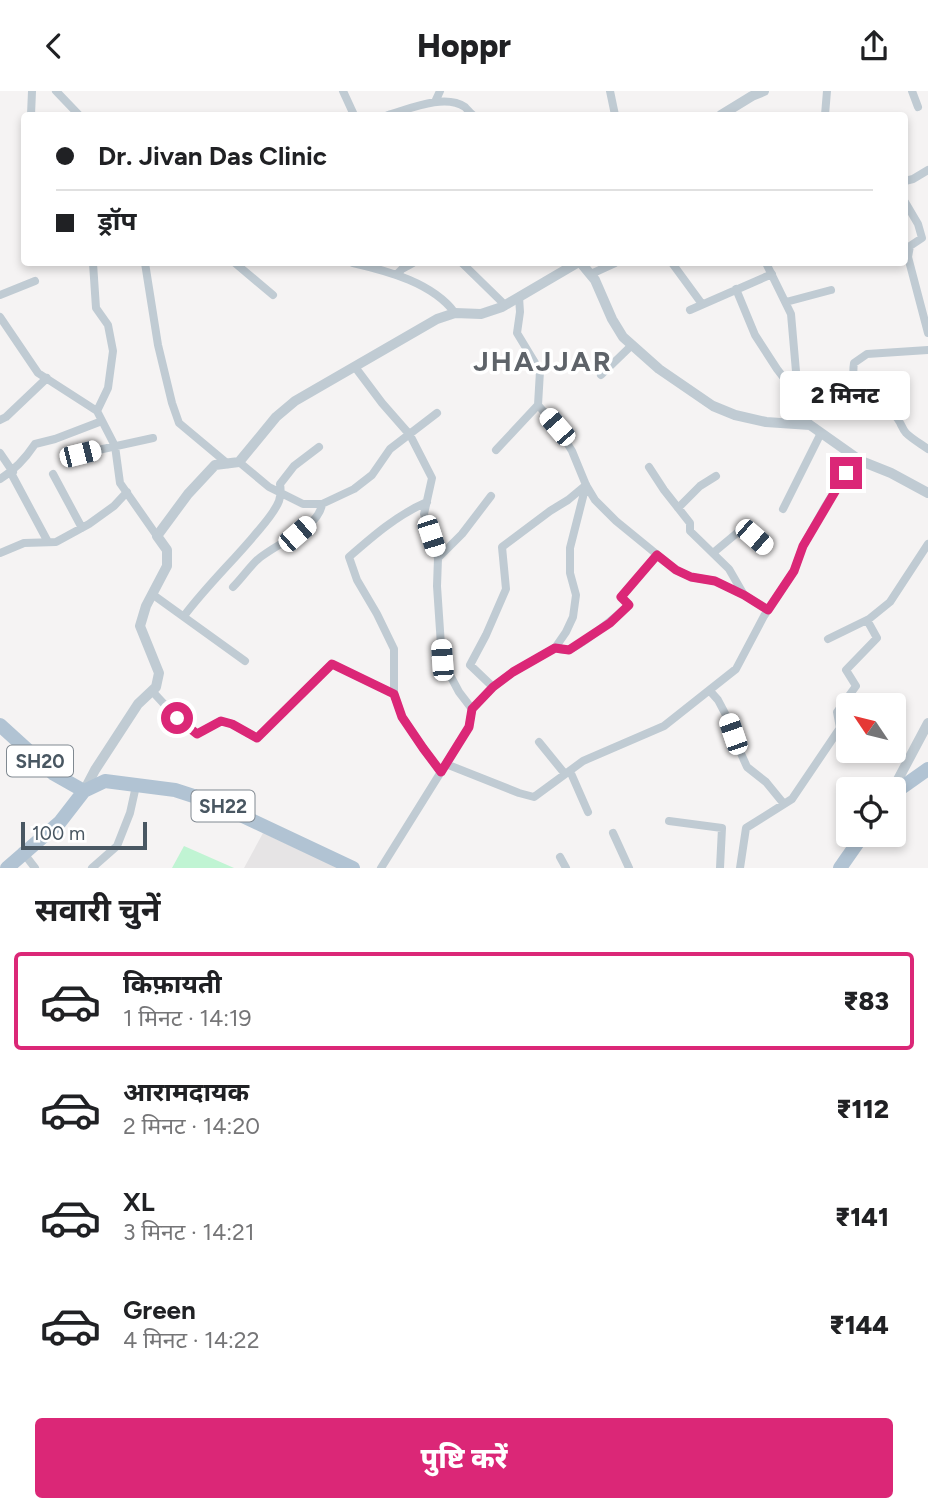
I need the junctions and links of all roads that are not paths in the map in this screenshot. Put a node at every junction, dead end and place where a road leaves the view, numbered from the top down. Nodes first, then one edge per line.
1 (32, 91) edge
2 (56, 91) edge
3 (343, 91) edge
4 (440, 91) edge
5 (610, 91) edge
6 (764, 91) edge
7 (827, 91) edge
8 (912, 91) edge
9 (435, 102) junction
10 (918, 107) dead end
11 (31, 112) edge
12 (76, 112) edge
13 (353, 112) edge
14 (398, 112) edge
15 (470, 112) edge
16 (614, 112) edge
17 (730, 112) edge
18 (825, 112) edge
19 (928, 170) edge
20 (908, 180) edge
21 (908, 207) edge
22 (908, 257) edge
23 (908, 257) edge
24 (93, 266) edge
25 (145, 266) edge
26 (239, 266) edge
27 (365, 266) edge
28 (408, 266) edge
29 (465, 266) edge
30 (574, 266) edge
31 (582, 266) edge
32 (608, 266) edge
33 (674, 266) edge
34 (768, 266) edge
35 (397, 274) junction
36 (591, 274) junction
37 (772, 274) junction
38 (35, 281) dead end
39 (736, 289) junction
40 (831, 290) dead end
41 (0, 295) edge
42 (273, 295) dead end
43 (519, 297) junction
44 (786, 302) junction
45 (505, 305) junction
46 (702, 305) junction
47 (690, 310) dead end
48 (455, 313) junction
49 (0, 317) edge
50 (928, 333) edge
51 (632, 345) junction
52 (928, 351) edge
53 (355, 367) junction
54 (601, 375) dead end
55 (47, 379) junction
56 (799, 397) junction
57 (538, 405) junction
58 (97, 411) junction
59 (437, 413) dead end
60 (0, 420) edge
61 (102, 421) junction
62 (810, 425) junction
63 (821, 433) junction
64 (410, 435) junction
65 (153, 438) dead end
66 (115, 446) junction
67 (319, 447) dead end
68 (928, 449) edge
69 (496, 450) dead end
70 (0, 453) edge
71 (80, 454) dead end
72 (856, 457) junction
73 (233, 463) junction
74 (649, 467) dead end
75 (12, 472) junction
76 (54, 474) dead end
77 (716, 476) dead end
78 (0, 479) edge
79 (586, 485) junction
80 (127, 492) junction
81 (281, 493) junction
82 (928, 493) edge
83 (491, 496) dead end
84 (426, 502) junction
85 (322, 504) junction
86 (678, 508) junction
87 (783, 509) dead end
88 (82, 528) junction
89 (157, 536) junction
90 (48, 542) junction
91 (928, 544) edge
92 (765, 547) dead end
93 (0, 552) edge
94 (713, 553) junction
95 (657, 555) junction
96 (438, 558) junction
97 (233, 587) dead end
98 (152, 594) junction
99 (744, 595) junction
100 (768, 610) junction
101 (184, 616) junction
102 (867, 620) junction
103 (828, 639) dead end
104 (555, 648) junction
105 (245, 661) dead end
106 (493, 687) junction
107 (152, 691) junction
108 (710, 691) junction
109 (394, 694) junction
110 (472, 709) junction
111 (928, 723) edge
112 (0, 725) edge
113 (539, 742) dead end
114 (444, 768) junction
115 (928, 769) edge
116 (568, 772) junction
117 (901, 777) edge
118 (906, 783) edge
119 (136, 786) junction
120 (84, 791) junction
121 (785, 804) junction
122 (588, 812) dead end
123 (669, 821) dead end
124 (614, 833) dead end
125 (855, 847) edge
126 (22, 852) junction
127 (561, 857) dead end
128 (0, 867) edge
129 (8, 868) edge
130 (35, 868) edge
131 (92, 868) edge
132 (353, 868) edge
133 (381, 868) edge
134 (566, 868) edge
135 (629, 868) edge
136 (720, 868) edge
137 (740, 868) edge
138 (840, 868) edge

1 - 11 street
2 - 12 street
3 - 13 street
4 - 9 street
5 - 16 street
6 - 17 street
7 - 18 street
8 - 10 street
9 - 14 street
9 - 15 street
19 - 20 street
21 - 23 street
22 - 50 street
24 - 58 street
25 - 73 street
26 - 42 street
27 - 35 street
28 - 35 street
29 - 45 street
30 - 43 street
31 - 36 street
32 - 36 street
33 - 46 street
34 - 37 street
35 - 48 street
36 - 51 street
37 - 39 street
37 - 44 street
38 - 41 street
39 - 46 street
39 - 56 street
40 - 44 street
43 - 45 street
43 - 57 street
44 - 56 street
45 - 48 street
46 - 47 street
48 - 53 street
49 - 55 street
51 - 54 street
51 - 62 street
52 - 68 street
53 - 64 street
53 - 73 street
55 - 58 street
55 - 60 street
56 - 62 street
57 - 69 street
57 - 79 street
58 - 61 street
59 - 64 street
61 - 66 street
61 - 75 street
62 - 63 street
63 - 72 street
63 - 87 street
64 - 84 street
64 - 85 street
65 - 66 street
66 - 71 street
66 - 80 street
67 - 81 street
70 - 75 street
72 - 82 street
72 - 100 street
73 - 81 street
73 - 89 street
74 - 86 street
75 - 78 street
75 - 90 street
76 - 88 street
77 - 86 street
79 - 95 street
79 - 104 street
79 - 106 street
80 - 88 street
80 - 89 street
81 - 85 street
81 - 101 street
83 - 96 street
84 - 96 street
84 - 109 street
85 - 97 street
86 - 94 street
88 - 90 street
89 - 98 street
90 - 93 street
91 - 102 street
92 - 94 street
94 - 99 street
95 - 99 street
95 - 104 street
96 - 110 street
98 - 101 street
98 - 107 street
99 - 100 street
100 - 108 street
101 - 105 street
102 - 103 street
102 - 121 street
104 - 106 street
106 - 110 street
107 - 109 street
107 - 120 street
108 - 116 street
108 - 121 street
109 - 114 street
110 - 114 street
111 - 117 street
112 - 120 main road, SH20
113 - 116 street
114 - 116 street
114 - 133 street
115 - 118 main road
116 - 122 street
119 - 120 main road, SH22
119 - 131 street
119 - 132 main road, SH22
120 - 126 main road, SH20
121 - 137 street
123 - 136 street
124 - 135 street
125 - 138 main road
126 - 128 main road, SH20
126 - 129 main road, SH20
126 - 130 street
127 - 134 street

